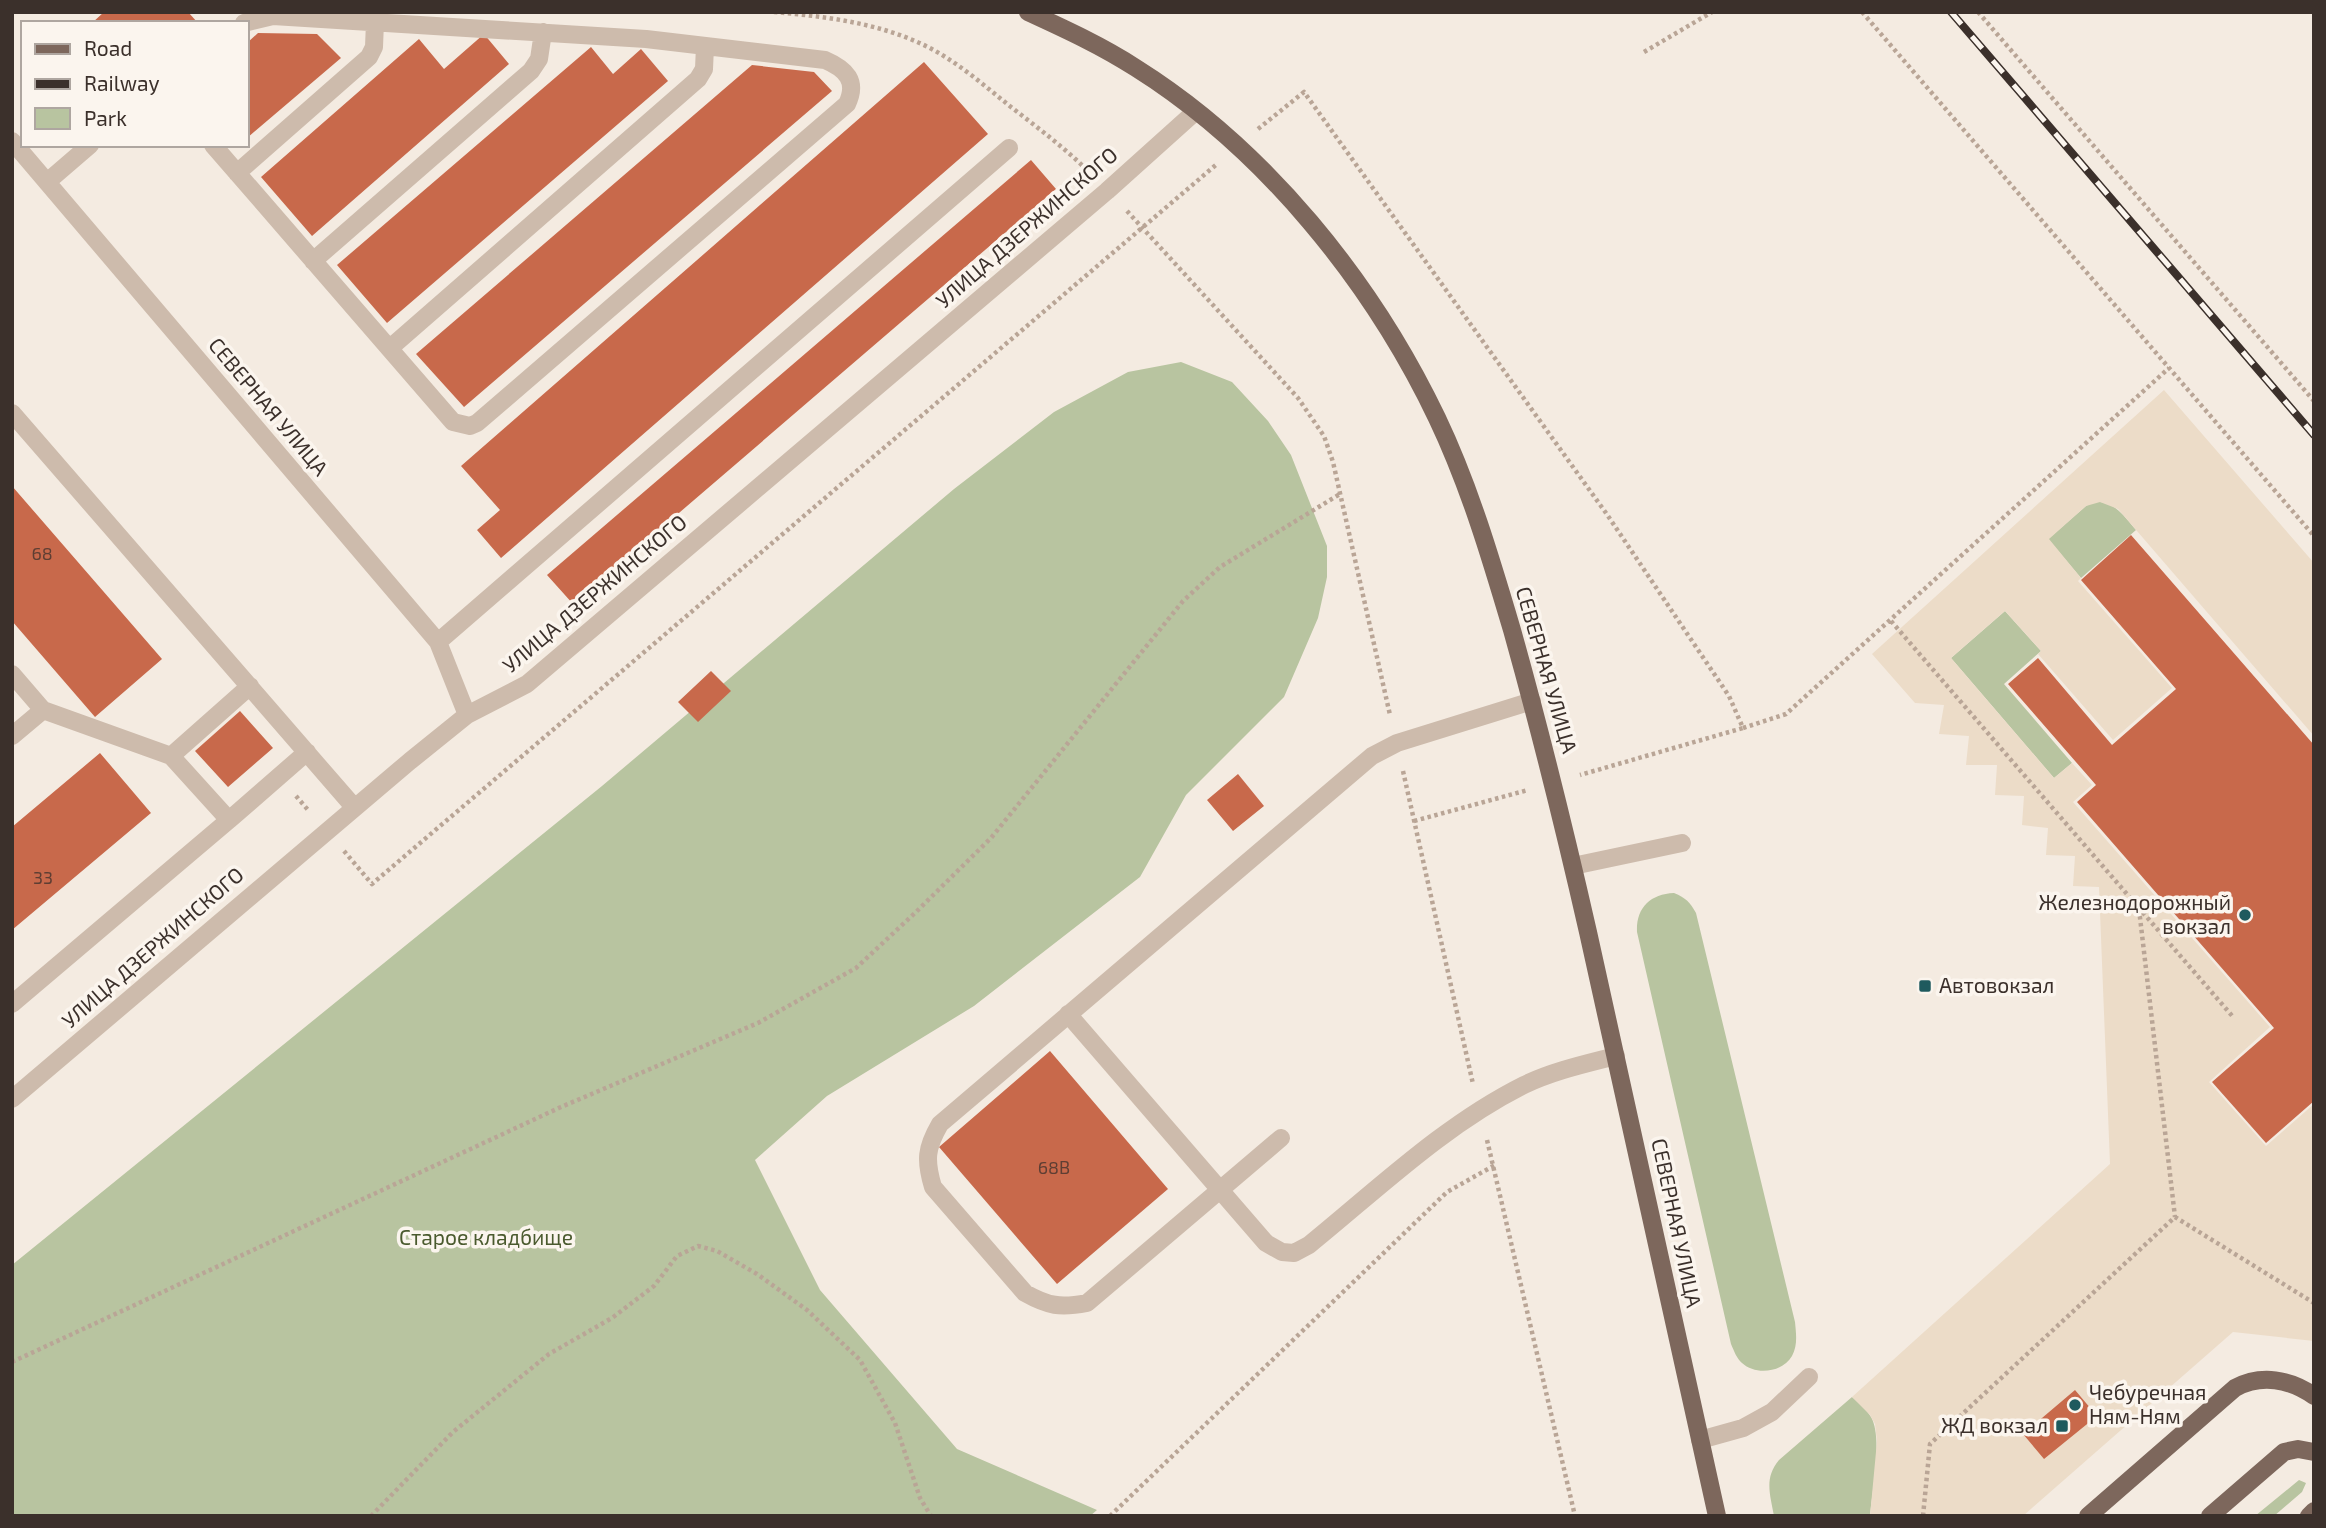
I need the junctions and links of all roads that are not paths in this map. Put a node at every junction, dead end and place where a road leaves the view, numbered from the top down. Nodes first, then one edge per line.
1 (1028, 12) edge
2 (248, 22) edge
3 (375, 22) junction
4 (543, 32) junction
5 (705, 46) junction
6 (1196, 111) junction
7 (12, 141) edge
8 (88, 147) edge
9 (215, 147) edge
10 (1009, 148) dead end
11 (237, 173) junction
12 (47, 182) junction
13 (313, 261) junction
14 (390, 348) junction
15 (12, 413) edge
16 (438, 642) junction
17 (12, 674) edge
18 (250, 686) junction
19 (1532, 701) junction
20 (43, 710) junction
21 (467, 715) junction
22 (12, 736) edge
23 (307, 752) junction
24 (171, 756) junction
25 (354, 807) junction
26 (229, 820) junction
27 (1682, 843) dead end
28 (1573, 866) junction
29 (12, 1004) edge
30 (1068, 1014) junction
31 (1616, 1056) junction
32 (12, 1099) edge
33 (1282, 1138) dead end
34 (1220, 1192) junction
35 (1809, 1377) dead end
36 (2314, 1396) edge
37 (1700, 1440) junction
38 (2311, 1450) edge
39 (2314, 1511) edge
40 (1717, 1516) edge
41 (2088, 1516) edge
42 (2210, 1516) edge
43 (2309, 1516) edge

1 - 6 main road, СЕВЕРНАЯ УЛИЦА
2 - 3 street
3 - 4 street
3 - 11 street
4 - 5 street
4 - 13 street
5 - 14 street
5 - 14 street
6 - 19 main road, СЕВЕРНАЯ УЛИЦА
6 - 21 street, УЛИЦА ДЗЕРЖИНСКОГО
7 - 12 street, СЕВЕРНАЯ УЛИЦА
8 - 12 street
9 - 11 street
10 - 16 street
11 - 13 street
12 - 16 street, СЕВЕРНАЯ УЛИЦА
13 - 14 street
15 - 18 street
16 - 21 street, СЕВЕРНАЯ УЛИЦА
17 - 20 street
18 - 23 street
18 - 24 street
19 - 28 main road, СЕВЕРНАЯ УЛИЦА
19 - 30 street
20 - 22 street
20 - 24 street
21 - 25 street, УЛИЦА ДЗЕРЖИНСКОГО
23 - 25 street
23 - 26 street
24 - 26 street
25 - 32 street, УЛИЦА ДЗЕРЖИНСКОГО
26 - 29 street
27 - 28 street
28 - 31 main road, СЕВЕРНАЯ УЛИЦА
30 - 34 street
30 - 34 street
31 - 34 street
31 - 37 main road, СЕВЕРНАЯ УЛИЦА
33 - 34 street
35 - 37 street
36 - 41 main road
37 - 40 main road, СЕВЕРНАЯ УЛИЦА
38 - 42 main road
39 - 43 main road

